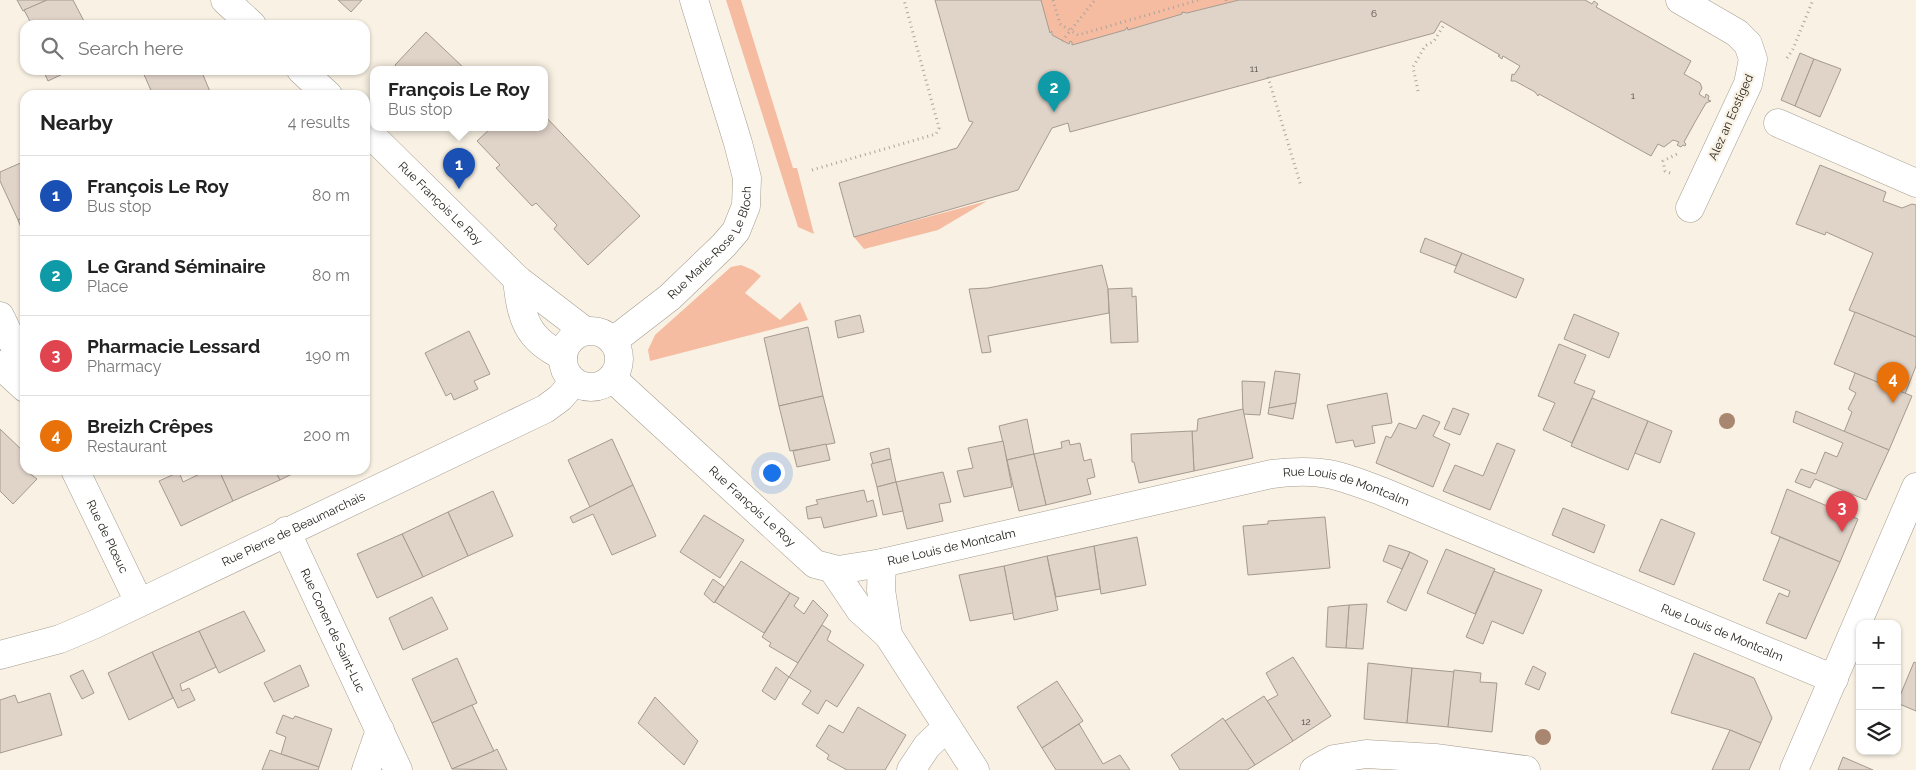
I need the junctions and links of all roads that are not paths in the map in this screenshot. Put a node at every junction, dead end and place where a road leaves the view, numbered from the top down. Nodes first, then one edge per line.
1 (225, 0) edge
2 (694, 0) edge
3 (1680, 0) edge
4 (247, 20) edge
5 (306, 75) edge
6 (323, 90) edge
7 (1778, 123) dead end
8 (370, 133) edge
9 (1916, 183) edge
10 (1690, 208) dead end
11 (517, 279) junction
12 (0, 316) edge
13 (585, 331) junction
14 (613, 341) junction
15 (563, 356) junction
16 (20, 358) edge
17 (0, 365) edge
18 (612, 378) junction
19 (574, 382) junction
20 (20, 383) edge
21 (77, 475) edge
22 (1916, 487) edge
23 (286, 531) junction
24 (882, 563) junction
25 (833, 570) junction
26 (139, 602) junction
27 (888, 635) junction
28 (0, 655) edge
29 (1834, 678) junction
30 (947, 727) junction
31 (380, 730) junction
32 (366, 770) edge
33 (398, 770) edge
34 (911, 770) edge
35 (975, 770) edge
36 (1314, 770) edge
37 (1526, 770) edge
38 (1794, 770) edge

1 - 4 street
2 - 14 street, Rue Marie-Rose Le Bloch
3 - 10 street, Alez an Eostiged
5 - 6 street
7 - 9 street
8 - 11 street, Rue François Le Roy
11 - 13 street, Rue François Le Roy
11 - 15 street
12 - 16 street
13 - 14 street
13 - 15 street
14 - 18 street
15 - 19 street
17 - 20 street
18 - 19 street
18 - 25 street, Rue François Le Roy
19 - 23 street, Rue Pierre de Beaumarchais
21 - 26 street, Rue de Plœuc
22 - 29 street
23 - 26 street, Rue Pierre de Beaumarchais
23 - 31 street, Rue Conen de Saint-Luc
24 - 25 street, Rue Louis de Montcalm
24 - 27 street
24 - 29 street, Rue Louis de Montcalm
25 - 27 street
26 - 28 street, Rue Pierre de Beaumarchais
27 - 30 street
29 - 38 street
30 - 34 street
30 - 35 street
31 - 32 street
31 - 33 street, Rue Conen de Saint-Luc
36 - 37 street

